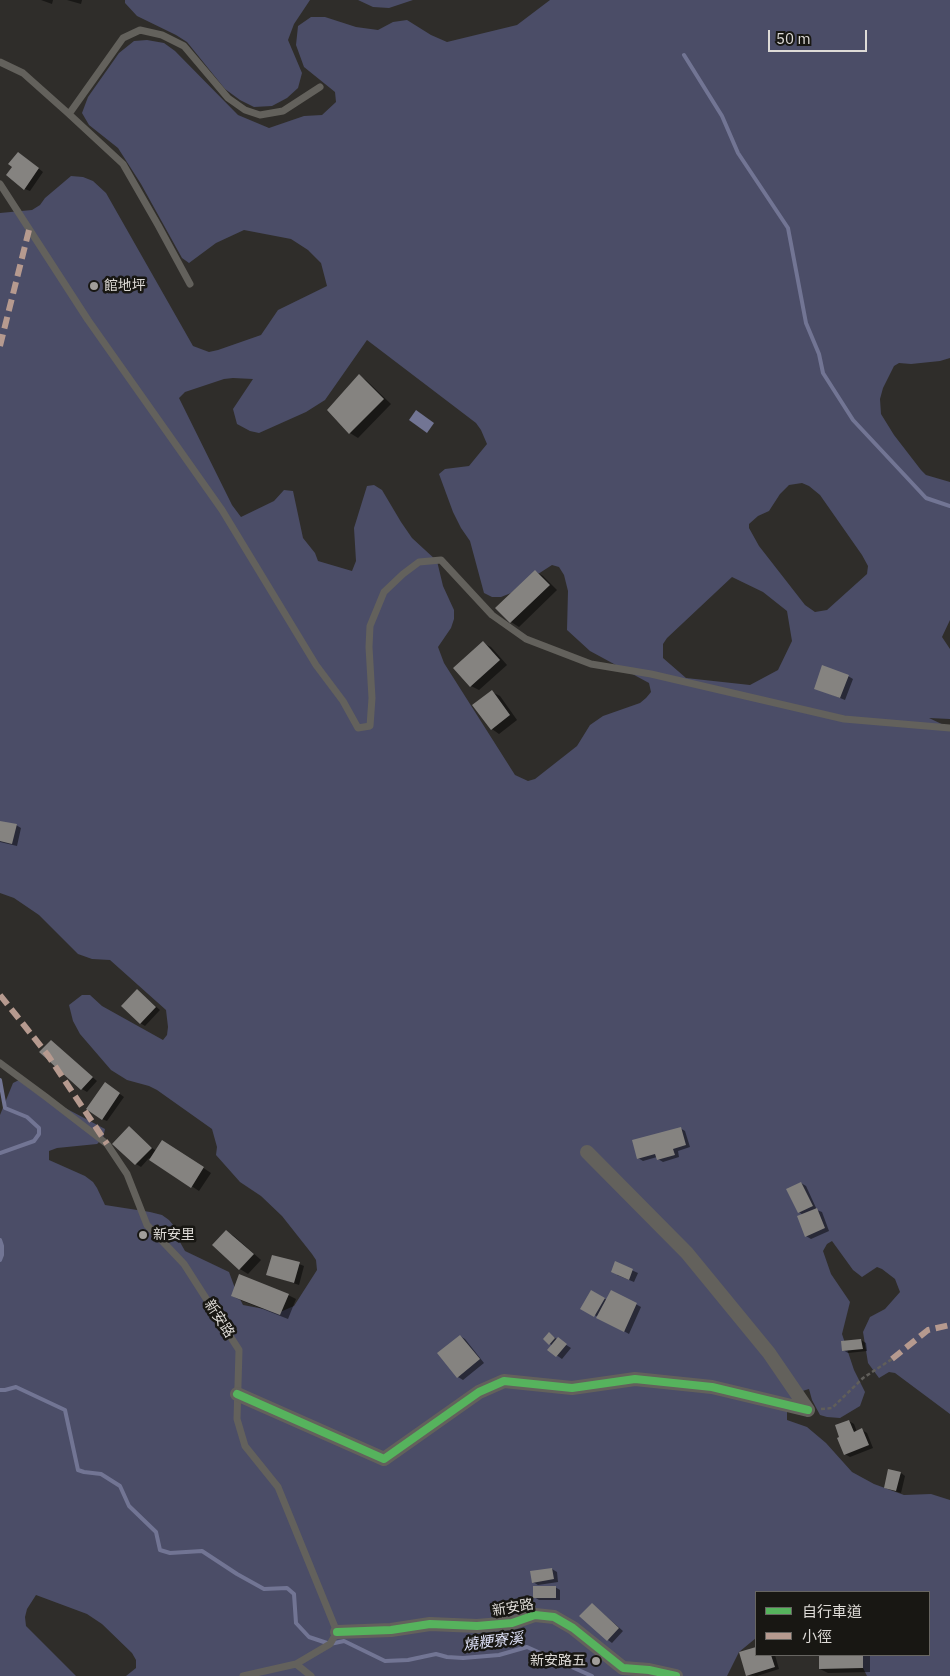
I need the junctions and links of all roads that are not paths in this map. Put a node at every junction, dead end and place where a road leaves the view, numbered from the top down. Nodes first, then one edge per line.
1 (0, 62) edge
2 (320, 87) dead end
3 (69, 114) junction
4 (0, 184) edge
5 (190, 284) dead end
6 (950, 728) edge
7 (0, 1064) edge
8 (587, 1152) dead end
9 (237, 1394) junction
10 (337, 1632) junction
11 (296, 1664) junction
12 (243, 1676) edge
13 (311, 1676) edge
14 (676, 1676) edge

1 - 3 lane
2 - 3 lane
3 - 5 lane
4 - 6 lane
7 - 9 lane, 新安路
8 - 9 street
9 - 10 lane, 新安路
10 - 11 lane
10 - 14 street, 新安路
11 - 12 lane
11 - 13 lane

